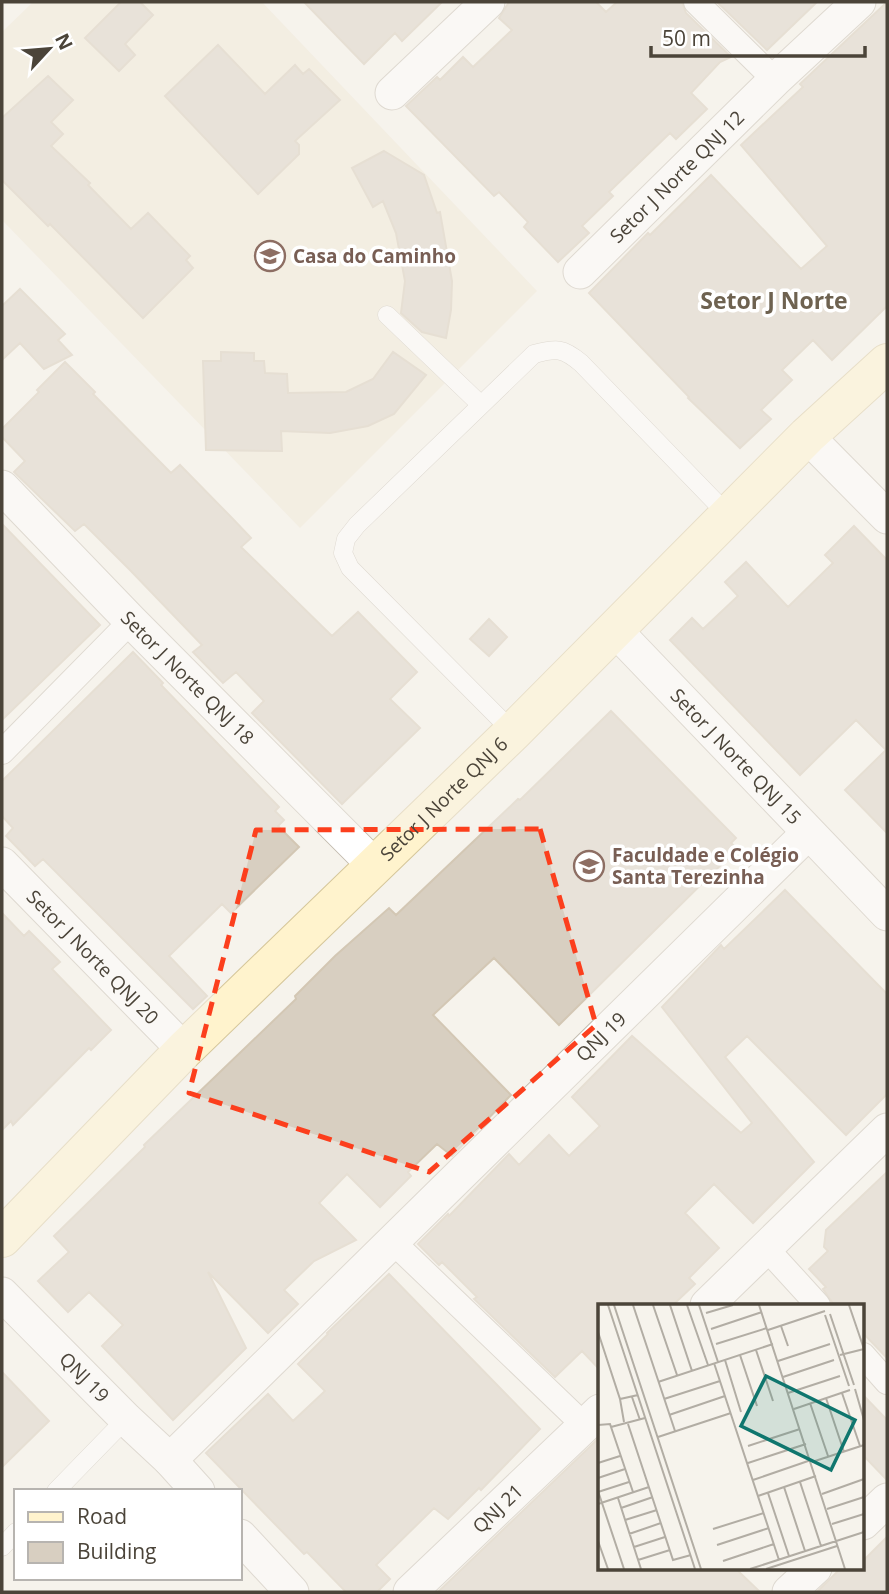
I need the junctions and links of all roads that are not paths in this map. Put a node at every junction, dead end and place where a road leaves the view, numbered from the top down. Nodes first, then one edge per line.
1 (488, 2) edge
2 (695, 2) edge
3 (859, 2) edge
4 (775, 80) junction
5 (392, 93) dead end
6 (580, 272) dead end
7 (387, 315) dead end
8 (887, 363) edge
9 (481, 405) junction
10 (807, 436) junction
11 (2, 486) edge
12 (729, 516) junction
13 (887, 517) edge
14 (131, 621) junction
15 (615, 630) junction
16 (513, 732) junction
17 (2, 752) edge
18 (808, 833) junction
19 (2, 864) edge
20 (376, 866) junction
21 (887, 914) edge
22 (184, 1050) junction
23 (887, 1130) edge
24 (2, 1238) edge
25 (392, 1241) junction
26 (766, 1248) junction
27 (2, 1294) edge
28 (708, 1304) edge
29 (817, 1304) edge
30 (864, 1356) edge
31 (887, 1382) edge
32 (126, 1419) junction
33 (592, 1419) edge
34 (170, 1460) junction
35 (58, 1489) edge
36 (196, 1489) edge
37 (887, 1500) edge
38 (864, 1522) edge
39 (14, 1534) edge
40 (242, 1538) edge
41 (2, 1547) edge
42 (813, 1570) edge
43 (292, 1592) edge
44 (410, 1592) edge
45 (789, 1592) edge

1 - 5 street
2 - 4 street
3 - 4 street, Setor J Norte QNJ 12
4 - 6 street, Setor J Norte QNJ 12
7 - 9 lane
8 - 10 main road, Setor J Norte QNJ 6
9 - 12 lane
9 - 16 lane
10 - 12 main road, Setor J Norte QNJ 6
10 - 13 street
11 - 14 street, Setor J Norte QNJ 18
12 - 15 main road, Setor J Norte QNJ 6
14 - 17 street
14 - 20 street, Setor J Norte QNJ 18
15 - 16 main road, Setor J Norte QNJ 6
15 - 18 street, Setor J Norte QNJ 15
16 - 20 main road, Setor J Norte QNJ 6
18 - 21 street, Setor J Norte QNJ 15
18 - 25 street, QNJ 19
19 - 22 street, Setor J Norte QNJ 20
20 - 22 main road, Setor J Norte QNJ 6
22 - 24 main road, Setor J Norte QNJ 6
23 - 26 street
25 - 33 street, QNJ 21
25 - 34 street, QNJ 19
26 - 28 street
26 - 29 street
27 - 32 street, QNJ 19
30 - 31 street
32 - 34 street, QNJ 19
32 - 35 lane
33 - 44 street, QNJ 21
34 - 36 street, QNJ 19
37 - 38 street
39 - 41 lane
40 - 43 street
42 - 45 street

